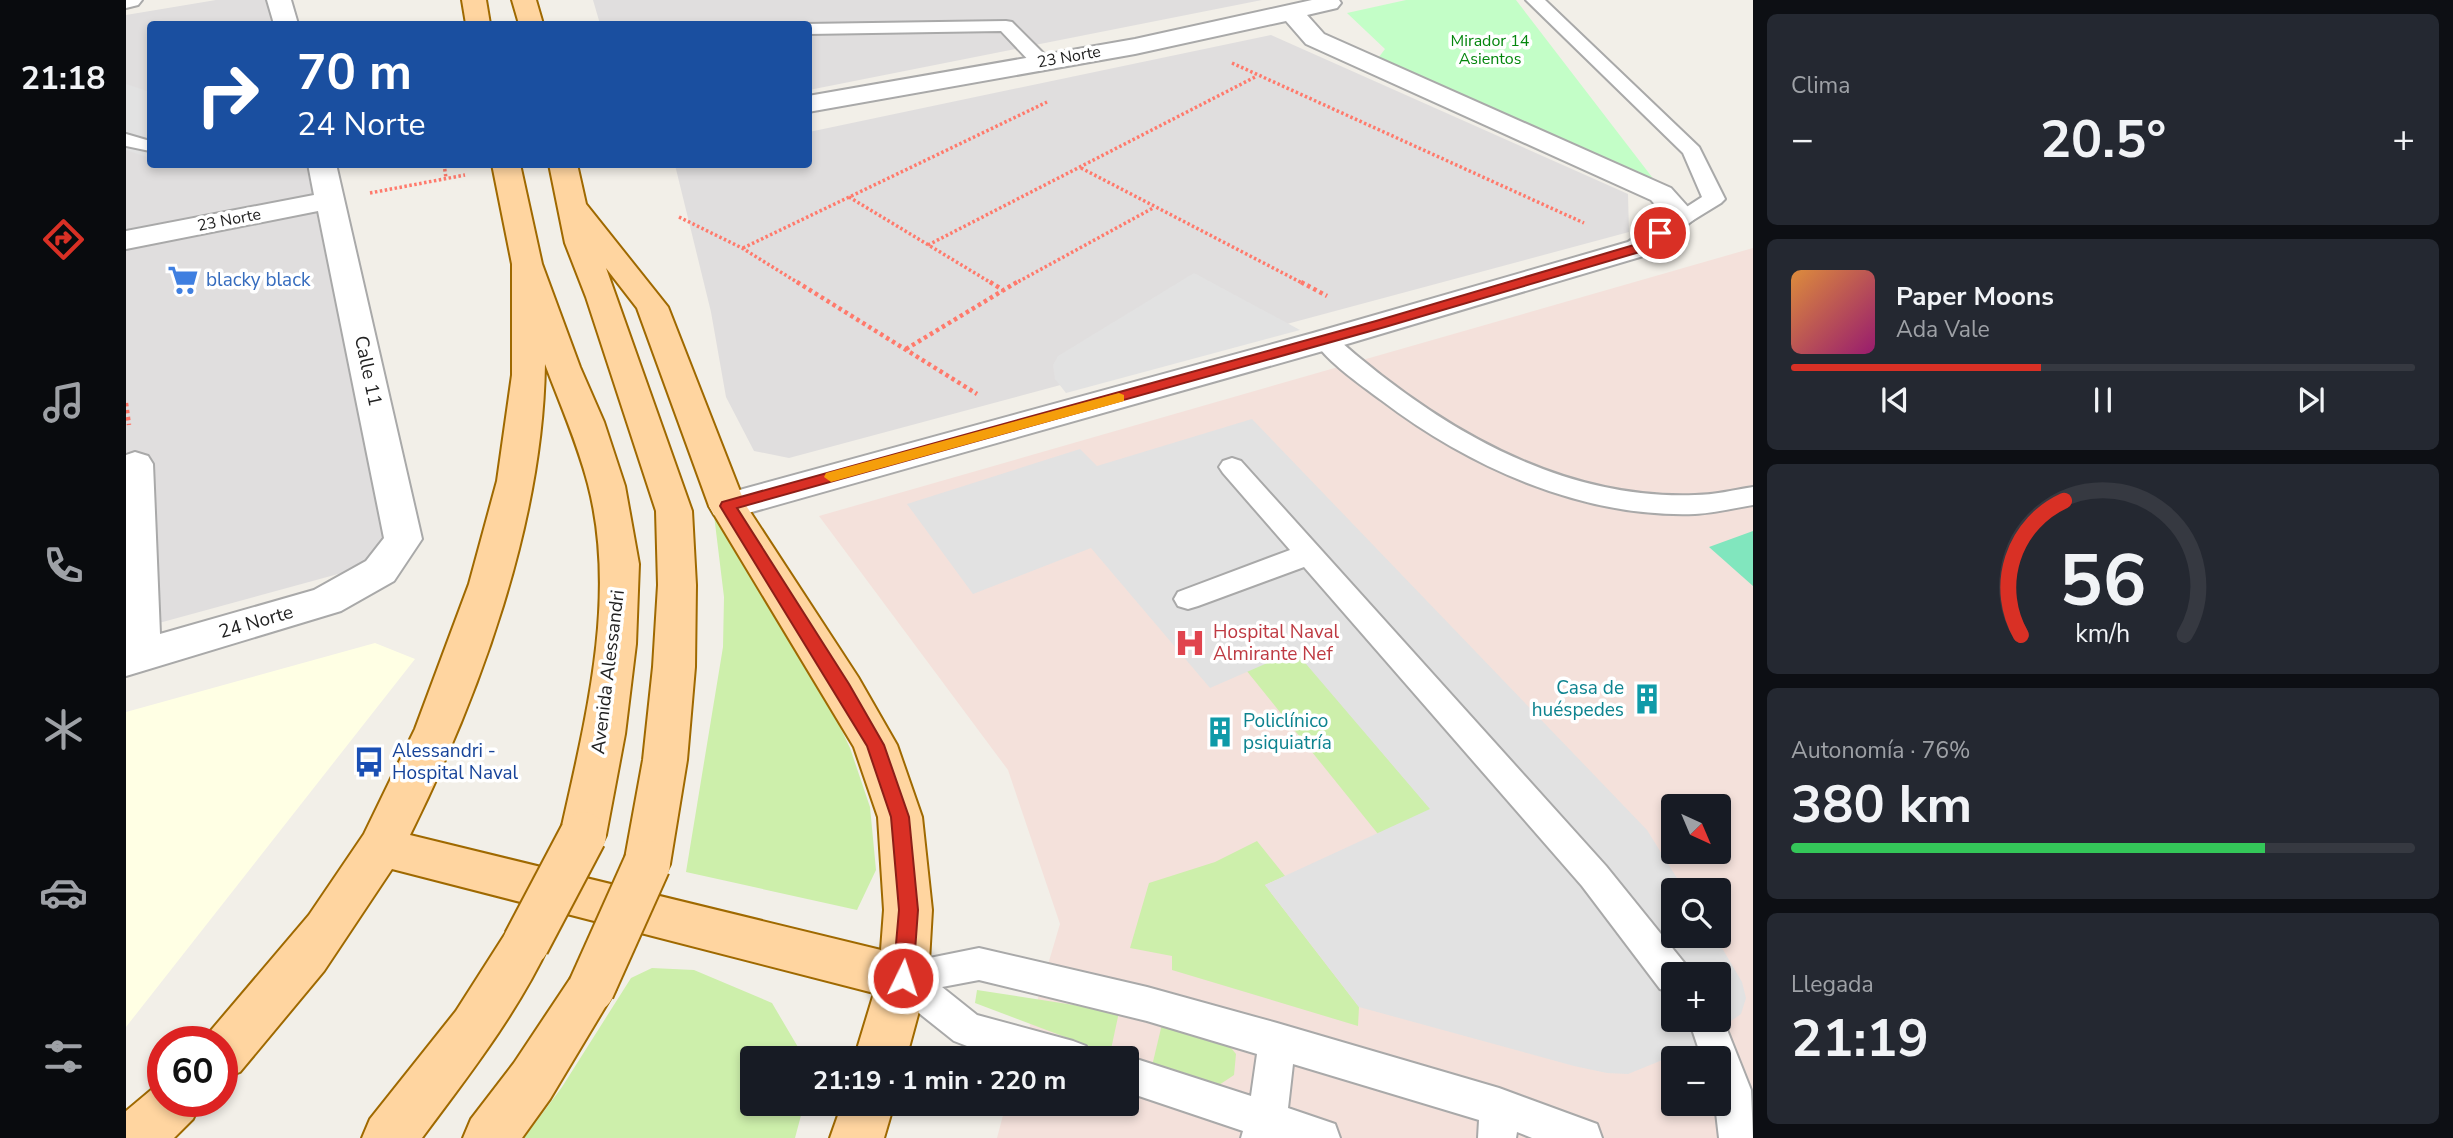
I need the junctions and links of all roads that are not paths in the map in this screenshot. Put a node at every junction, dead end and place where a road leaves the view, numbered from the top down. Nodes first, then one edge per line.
1 (279, 0) edge
2 (474, 0) edge
3 (524, 0) edge
4 (1535, 0) edge
5 (1329, 1) edge
6 (1291, 12) junction
7 (285, 21) edge
8 (478, 21) edge
9 (530, 21) edge
10 (812, 29) edge
11 (1041, 62) junction
12 (812, 103) edge
13 (323, 168) edge
14 (507, 168) edge
15 (564, 168) edge
16 (332, 200) junction
17 (572, 205) junction
18 (1682, 218) junction
19 (126, 240) edge
20 (527, 264) junction
21 (1325, 340) junction
22 (135, 464) dead end
23 (1233, 467) dead end
24 (1753, 496) edge
25 (727, 506) junction
26 (1309, 554) junction
27 (380, 571) joint
28 (1188, 599) dead end
29 (133, 658) edge
30 (381, 847) junction
31 (1661, 962) edge
32 (903, 978) junction
33 (1711, 1032) edge
34 (238, 1037) edge
35 (1277, 1040) junction
36 (884, 1046) edge
37 (1027, 1046) edge
38 (1139, 1079) edge
39 (159, 1117) edge
40 (1498, 1122) edge
41 (1264, 1130) edge
42 (136, 1138) edge
43 (388, 1138) edge
44 (490, 1138) edge
45 (1321, 1138) edge
46 (1583, 1138) edge
47 (1738, 1138) edge

1 - 7 street
2 - 8 main road
3 - 9 main road
4 - 18 lane
5 - 6 street, 23 Norte
6 - 11 street, 23 Norte
6 - 18 street
10 - 11 lane
11 - 12 street, 23 Norte
13 - 16 street, Calle 11
14 - 20 main road, Avenida Alessandri
15 - 17 main road
16 - 19 street, 23 Norte
16 - 27 street, Calle 11
17 - 25 main road
17 - 44 main road, bridge
18 - 21 street
20 - 30 main road
20 - 43 main road, Avenida Alessandri, bridge
21 - 24 lane
21 - 25 street
22 - 29 street
23 - 26 lane
25 - 32 main road
26 - 28 lane
26 - 31 lane
27 - 29 street, 24 Norte
30 - 32 main road
30 - 34 main road
32 - 35 lane
32 - 36 main road
32 - 37 lane
33 - 47 lane
35 - 40 lane
35 - 41 lane
38 - 41 lane
39 - 42 main road
40 - 46 lane
41 - 45 lane

